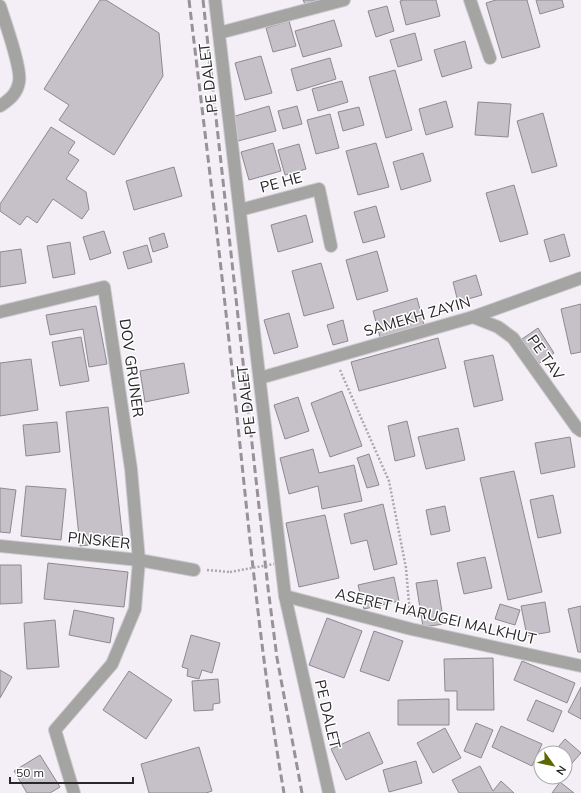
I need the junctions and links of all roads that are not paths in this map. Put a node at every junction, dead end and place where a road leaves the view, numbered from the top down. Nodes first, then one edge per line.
1 (215, 0) edge
2 (344, 0) edge
3 (470, 0) edge
4 (0, 6) edge
5 (219, 33) junction
6 (490, 58) dead end
7 (0, 106) edge
8 (240, 210) junction
9 (331, 246) dead end
10 (581, 278) edge
11 (0, 312) edge
12 (473, 317) junction
13 (260, 378) junction
14 (581, 431) edge
15 (0, 546) edge
16 (139, 560) junction
17 (194, 570) road end
18 (285, 596) junction
19 (581, 666) edge
20 (74, 793) edge
21 (329, 793) edge

1 - 5 street, PE DALET
2 - 5 street
3 - 6 street
4 - 7 street
5 - 8 street, PE DALET
8 - 9 street, PE HE
8 - 13 street, PE DALET
10 - 12 street, SAMEKH ZAYIN
11 - 16 street, DOV GRUNER
12 - 13 street, SAMEKH ZAYIN
12 - 14 street, PE TAV
13 - 18 street, PE DALET
15 - 16 street, PINSKER
16 - 17 street, PINSKER
16 - 20 street
18 - 19 street, ASERET HARUGEI MALKHUT
18 - 21 street, PE DALET

